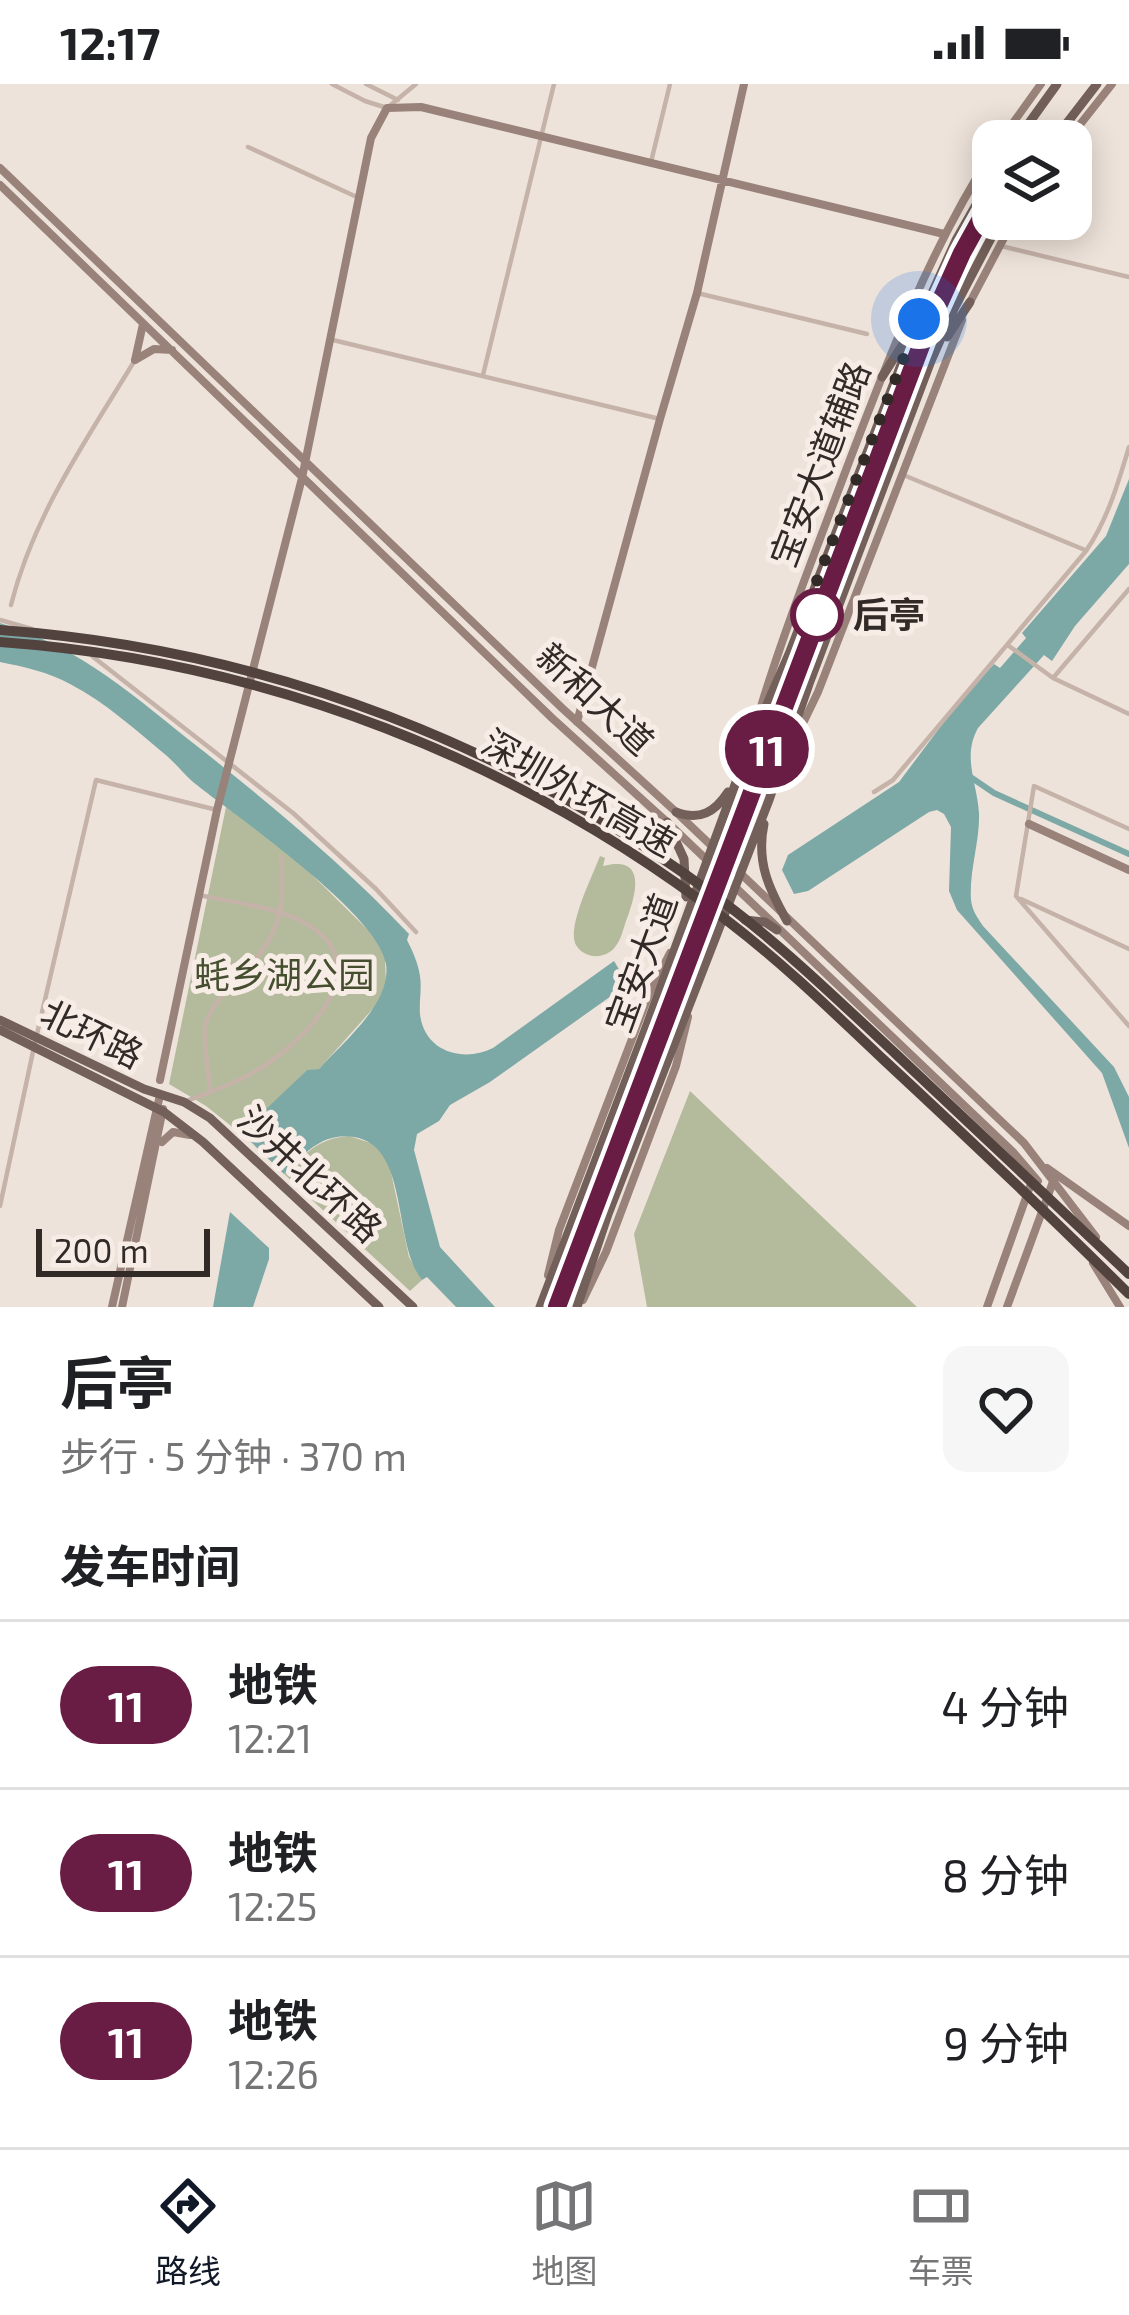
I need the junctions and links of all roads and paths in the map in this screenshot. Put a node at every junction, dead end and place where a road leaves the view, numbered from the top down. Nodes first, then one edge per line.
1 (332, 84) edge
2 (366, 84) edge
3 (416, 84) edge
4 (554, 84) edge
5 (670, 84) edge
6 (744, 84) edge
7 (1041, 84) edge
8 (1057, 84) edge
9 (1096, 84) edge
10 (1112, 84) edge
11 (398, 100) junction
12 (388, 108) junction
13 (1015, 120) edge
14 (1031, 120) edge
15 (1069, 120) edge
16 (1084, 120) edge
17 (540, 136) junction
18 (248, 147) dead end
19 (651, 162) junction
20 (0, 168) edge
21 (722, 178) junction
22 (0, 185) edge
23 (972, 185) edge
24 (359, 198) junction
25 (0, 202) edge
26 (23, 207) junction
27 (972, 212) edge
28 (944, 234) junction
29 (990, 240) edge
30 (1003, 240) edge
31 (1000, 245) junction
32 (1129, 277) edge
33 (698, 293) junction
34 (970, 302) junction
35 (919, 319) junction
36 (143, 322) junction
37 (868, 334) dead end
38 (330, 339) junction
39 (172, 350) junction
40 (135, 360) junction
41 (931, 361) junction
42 (483, 375) junction
43 (882, 377) junction
44 (660, 419) junction
45 (1129, 447) edge
46 (305, 461) junction
47 (902, 474) junction
48 (302, 478) junction
49 (1086, 551) junction
50 (1129, 589) edge
51 (11, 604) dead end
52 (0, 620) edge
53 (0, 630) edge
54 (0, 642) edge
55 (1007, 645) junction
56 (1053, 679) junction
57 (1129, 714) edge
58 (578, 722) junction
59 (751, 740) junction
60 (228, 767) junction
61 (781, 769) junction
62 (740, 772) junction
63 (874, 792) dead end
64 (769, 800) junction
65 (218, 806) junction
66 (676, 812) junction
67 (667, 822) junction
68 (1028, 824) junction
69 (1129, 829) edge
70 (712, 848) junction
71 (281, 857) dead end
72 (707, 862) junction
73 (1129, 870) edge
74 (740, 874) junction
75 (735, 889) junction
76 (199, 895) junction
77 (1016, 896) junction
78 (280, 913) junction
79 (788, 921) junction
80 (681, 930) junction
81 (777, 930) junction
82 (416, 932) dead end
83 (716, 938) junction
84 (1129, 950) edge
85 (0, 1020) edge
86 (1129, 1026) edge
87 (0, 1030) edge
88 (35, 1042) junction
89 (160, 1080) dead end
90 (210, 1092) junction
91 (160, 1095) junction
92 (184, 1102) junction
93 (160, 1110) junction
94 (196, 1136) junction
95 (156, 1154) junction
96 (1041, 1164) junction
97 (1034, 1176) junction
98 (1054, 1179) junction
99 (1048, 1195) junction
100 (1087, 1196) junction
101 (1074, 1206) junction
102 (0, 1207) edge
103 (1129, 1226) edge
104 (1129, 1274) edge
105 (1129, 1292) edge
106 (541, 1304) edge
107 (112, 1307) edge
108 (122, 1307) edge
109 (379, 1307) edge
110 (413, 1307) edge
111 (579, 1307) edge
112 (987, 1307) edge
113 (1007, 1307) edge
114 (1120, 1307) edge

1 - 12 street
2 - 11 street
3 - 11 street
4 - 17 street
5 - 19 street
6 - 21 main road
7 - 13 main road
8 - 14 main road
9 - 15 main road
10 - 16 main road
11 - 12 street
12 - 17 main road
12 - 24 main road
17 - 19 main road
17 - 42 street
18 - 24 street
19 - 21 main road
20 - 46 main road, 新和大道
21 - 28 main road
21 - 33 main road
22 - 26 main road, 新和大道
23 - 28 main road, 宝安大道辅路
24 - 38 main road
25 - 26 main road
26 - 36 main road, 新和大道
27 - 35 main road, 宝安大道
28 - 43 main road, 宝安大道辅路
29 - 41 main road, 宝安大道
30 - 31 main road
31 - 32 street
31 - 34 main road
33 - 37 street
33 - 44 main road
34 - 41 main road
34 - 47 main road
35 - 43 main road
35 - 59 main road, 宝安大道
36 - 39 main road, 新和大道
36 - 40 main road
38 - 42 street
38 - 46 main road
39 - 40 main road
39 - 48 main road, 新和大道
40 - 51 street
41 - 61 main road, 宝安大道
42 - 44 street
43 - 59 main road, 宝安大道辅路
44 - 58 main road
45 - 49 street
46 - 48 main road
46 - 58 main road, 新和大道
47 - 49 street
47 - 61 main road
48 - 60 main road
48 - 67 main road, 新和大道
49 - 55 street
50 - 56 street
52 - 60 street
53 - 104 highway, 深圳外环高速
54 - 105 highway, 深圳外环高速
55 - 56 street
55 - 63 street
56 - 57 street
58 - 66 main road, 新和大道
59 - 62 main road, 宝安大道
60 - 65 main road
60 - 82 street
61 - 64 main road, 宝安大道
62 - 66 main road
62 - 70 main road, 宝安大道
64 - 74 main road, 宝安大道
64 - 79 main road
65 - 76 main road
65 - 88 street
66 - 70 main road, 新和大道
67 - 72 main road, 新和大道
67 - 80 main road
68 - 69 street
68 - 73 main road
68 - 77 street
70 - 72 main road, 宝安大道
70 - 74 main road, 新和大道
71 - 78 street
72 - 75 main road, 新和大道
72 - 80 main road, 宝安大道
74 - 75 main road, 宝安大道
74 - 79 main road, 新和大道
75 - 81 main road, 新和大道
75 - 83 main road, 宝安大道
76 - 78 street
76 - 89 main road
77 - 84 street
77 - 86 street
78 - 90 street
78 - 90 street
79 - 96 main road, 新和大道
80 - 106 main road, 宝安大道
81 - 83 main road
81 - 97 main road, 新和大道
83 - 111 main road, 宝安大道
85 - 88 main road, 北环路
87 - 88 main road, 北环路
88 - 91 main road, 北环路
88 - 93 main road, 北环路
88 - 102 street
90 - 92 street
91 - 92 main road, 沙井北环路
91 - 93 main road
92 - 110 main road, 沙井北环路
93 - 94 main road, 沙井北环路
93 - 95 main road
93 - 107 main road
94 - 95 main road
94 - 109 main road, 沙井北环路
95 - 108 main road
96 - 98 main road, 新和大道
96 - 100 main road
97 - 99 main road, 新和大道
97 - 112 main road
98 - 99 main road
98 - 101 main road, 新和大道
99 - 113 main road
99 - 114 main road, 新和大道
100 - 101 main road
100 - 103 main road
101 - 105 main road, 新和大道

